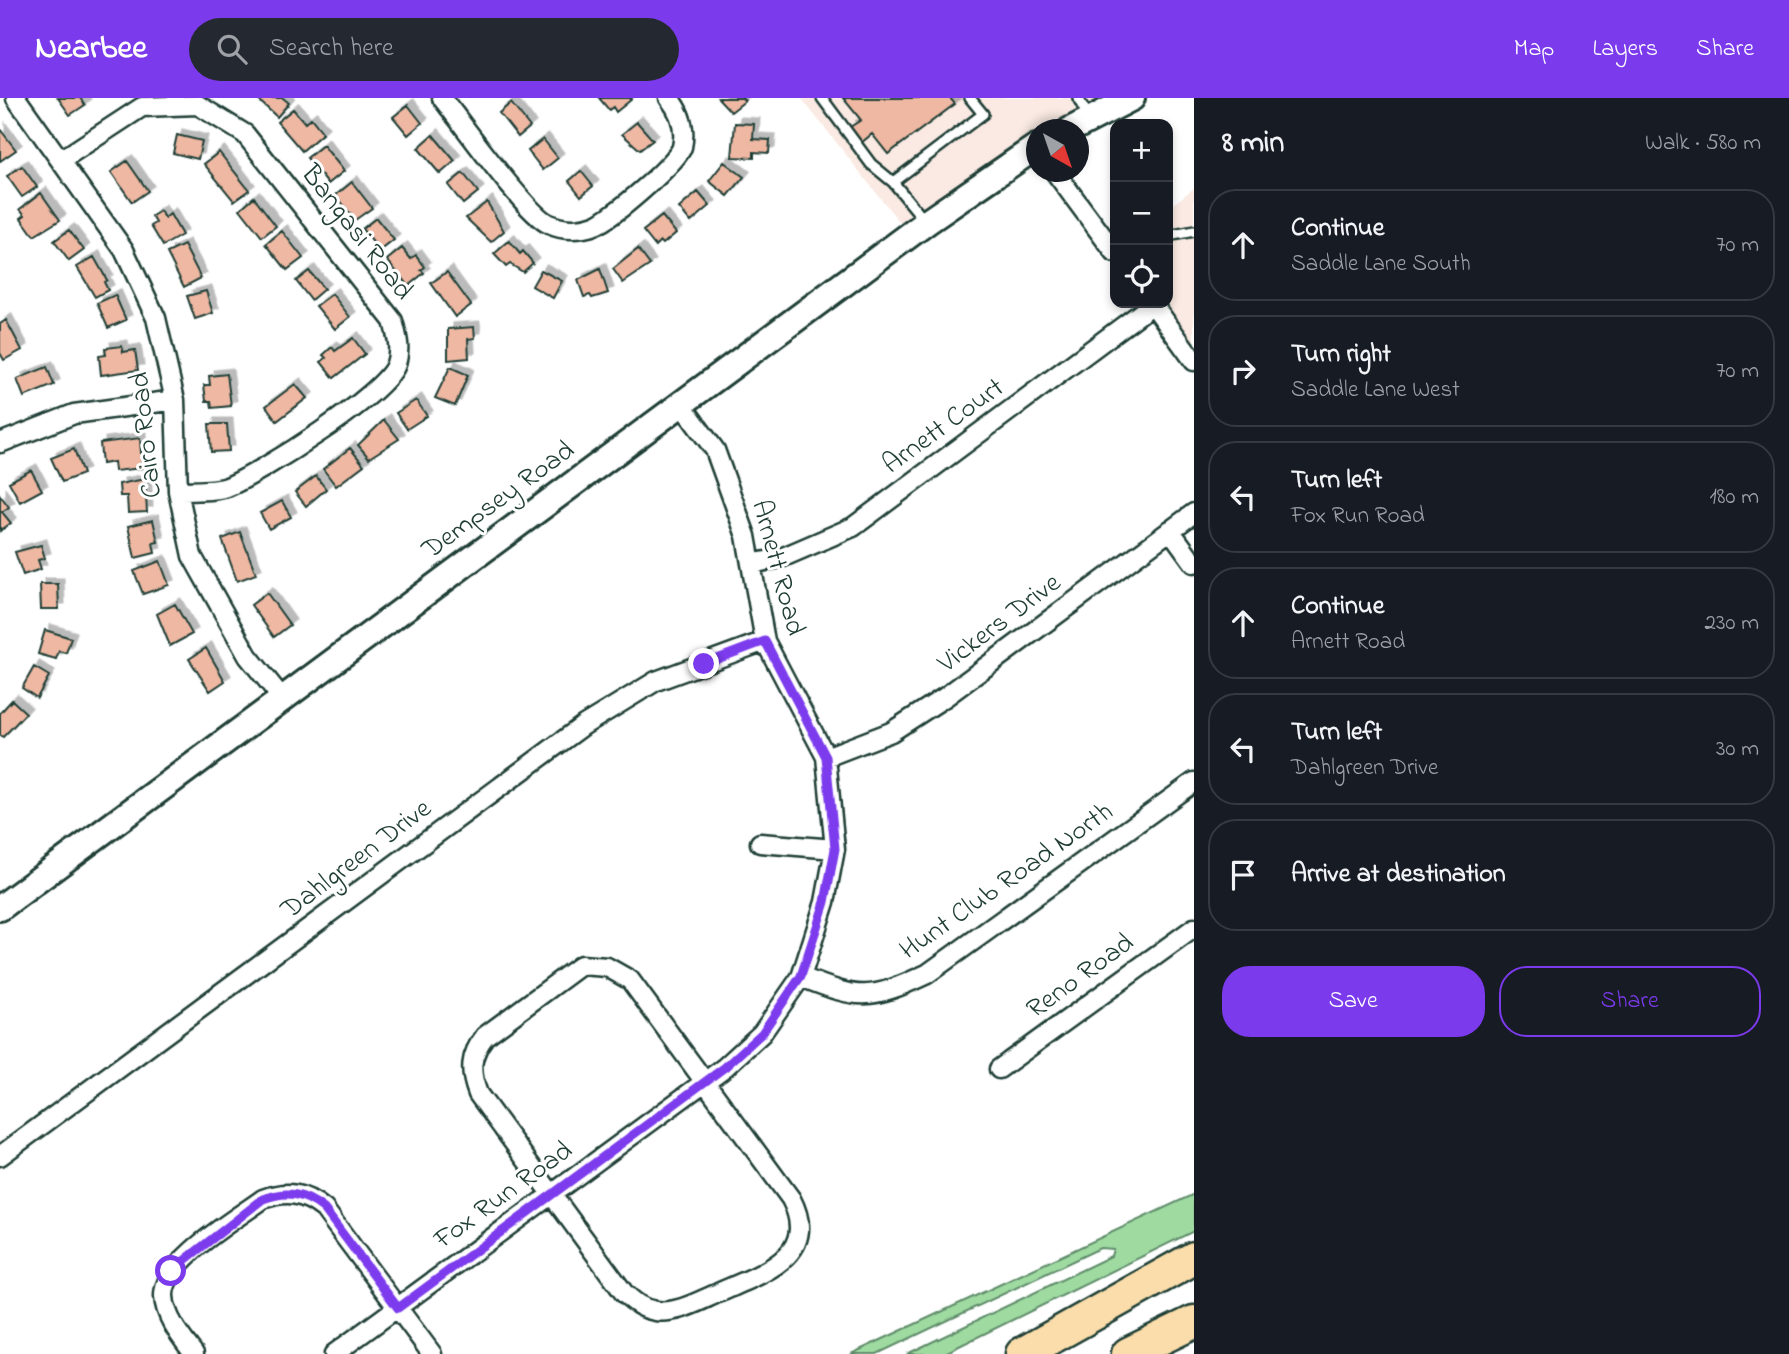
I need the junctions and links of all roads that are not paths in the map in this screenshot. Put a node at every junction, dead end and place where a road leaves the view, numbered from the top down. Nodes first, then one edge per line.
1 (16, 98) edge
2 (442, 98) edge
3 (669, 98) edge
4 (822, 98) edge
5 (970, 98) edge
6 (1132, 98) edge
7 (1079, 116) edge
8 (1026, 154) edge
9 (61, 160) junction
10 (893, 182) junction
11 (1062, 182) edge
12 (927, 222) junction
13 (1194, 231) edge
14 (1173, 235) edge
15 (1110, 246) edge
16 (1147, 308) edge
17 (1155, 308) edge
18 (1194, 361) edge
19 (175, 400) junction
20 (681, 404) junction
21 (2, 435) edge
22 (178, 491) junction
23 (1194, 513) edge
24 (1170, 530) junction
25 (1194, 563) edge
26 (751, 564) junction
27 (765, 641) junction
28 (281, 697) junction
29 (826, 757) junction
30 (1194, 782) edge
31 (760, 843) dead end
32 (835, 849) junction
33 (0, 908) edge
34 (1194, 928) edge
35 (801, 976) junction
36 (999, 1069) dead end
37 (705, 1081) junction
38 (0, 1156) edge
39 (551, 1193) junction
40 (1194, 1258) edge
41 (1194, 1273) edge
42 (398, 1308) junction
43 (1194, 1322) edge
44 (194, 1354) edge
45 (334, 1354) edge
46 (432, 1354) edge
47 (1023, 1354) edge
48 (1128, 1354) edge

1 - 9 street, Cairo Road
2 - 3 street
4 - 10 lane
5 - 10 lane
6 - 7 main road
8 - 12 main road, Dempsey Road
9 - 19 street, Cairo Road
9 - 22 street, Bangasi Road
10 - 12 lane
11 - 15 street
12 - 20 main road, Dempsey Road
13 - 14 lane
16 - 26 street, Arnett Court
17 - 18 street
19 - 21 street
19 - 22 street, Cairo Road
20 - 26 street, Arnett Road
20 - 28 main road, Dempsey Road
22 - 28 street, Cairo Road
23 - 24 street, Vickers Drive
24 - 25 street
24 - 29 street, Vickers Drive
26 - 27 street, Arnett Road
27 - 29 street, Arnett Road
27 - 38 street, Dahlgreen Drive
28 - 33 main road, Dempsey Road
29 - 32 street, Arnett Road
30 - 35 street, Hunt Club Road North
31 - 32 street
32 - 35 street, Arnett Road
34 - 36 street, Reno Road
35 - 37 street, Arnett Road
37 - 39 street, Fox Run Road
37 - 39 street
37 - 39 street
39 - 42 street, Fox Run Road
40 - 47 highway
41 - 47 highway
42 - 44 street
42 - 45 street, Fox Run Road
42 - 46 street
43 - 48 highway

